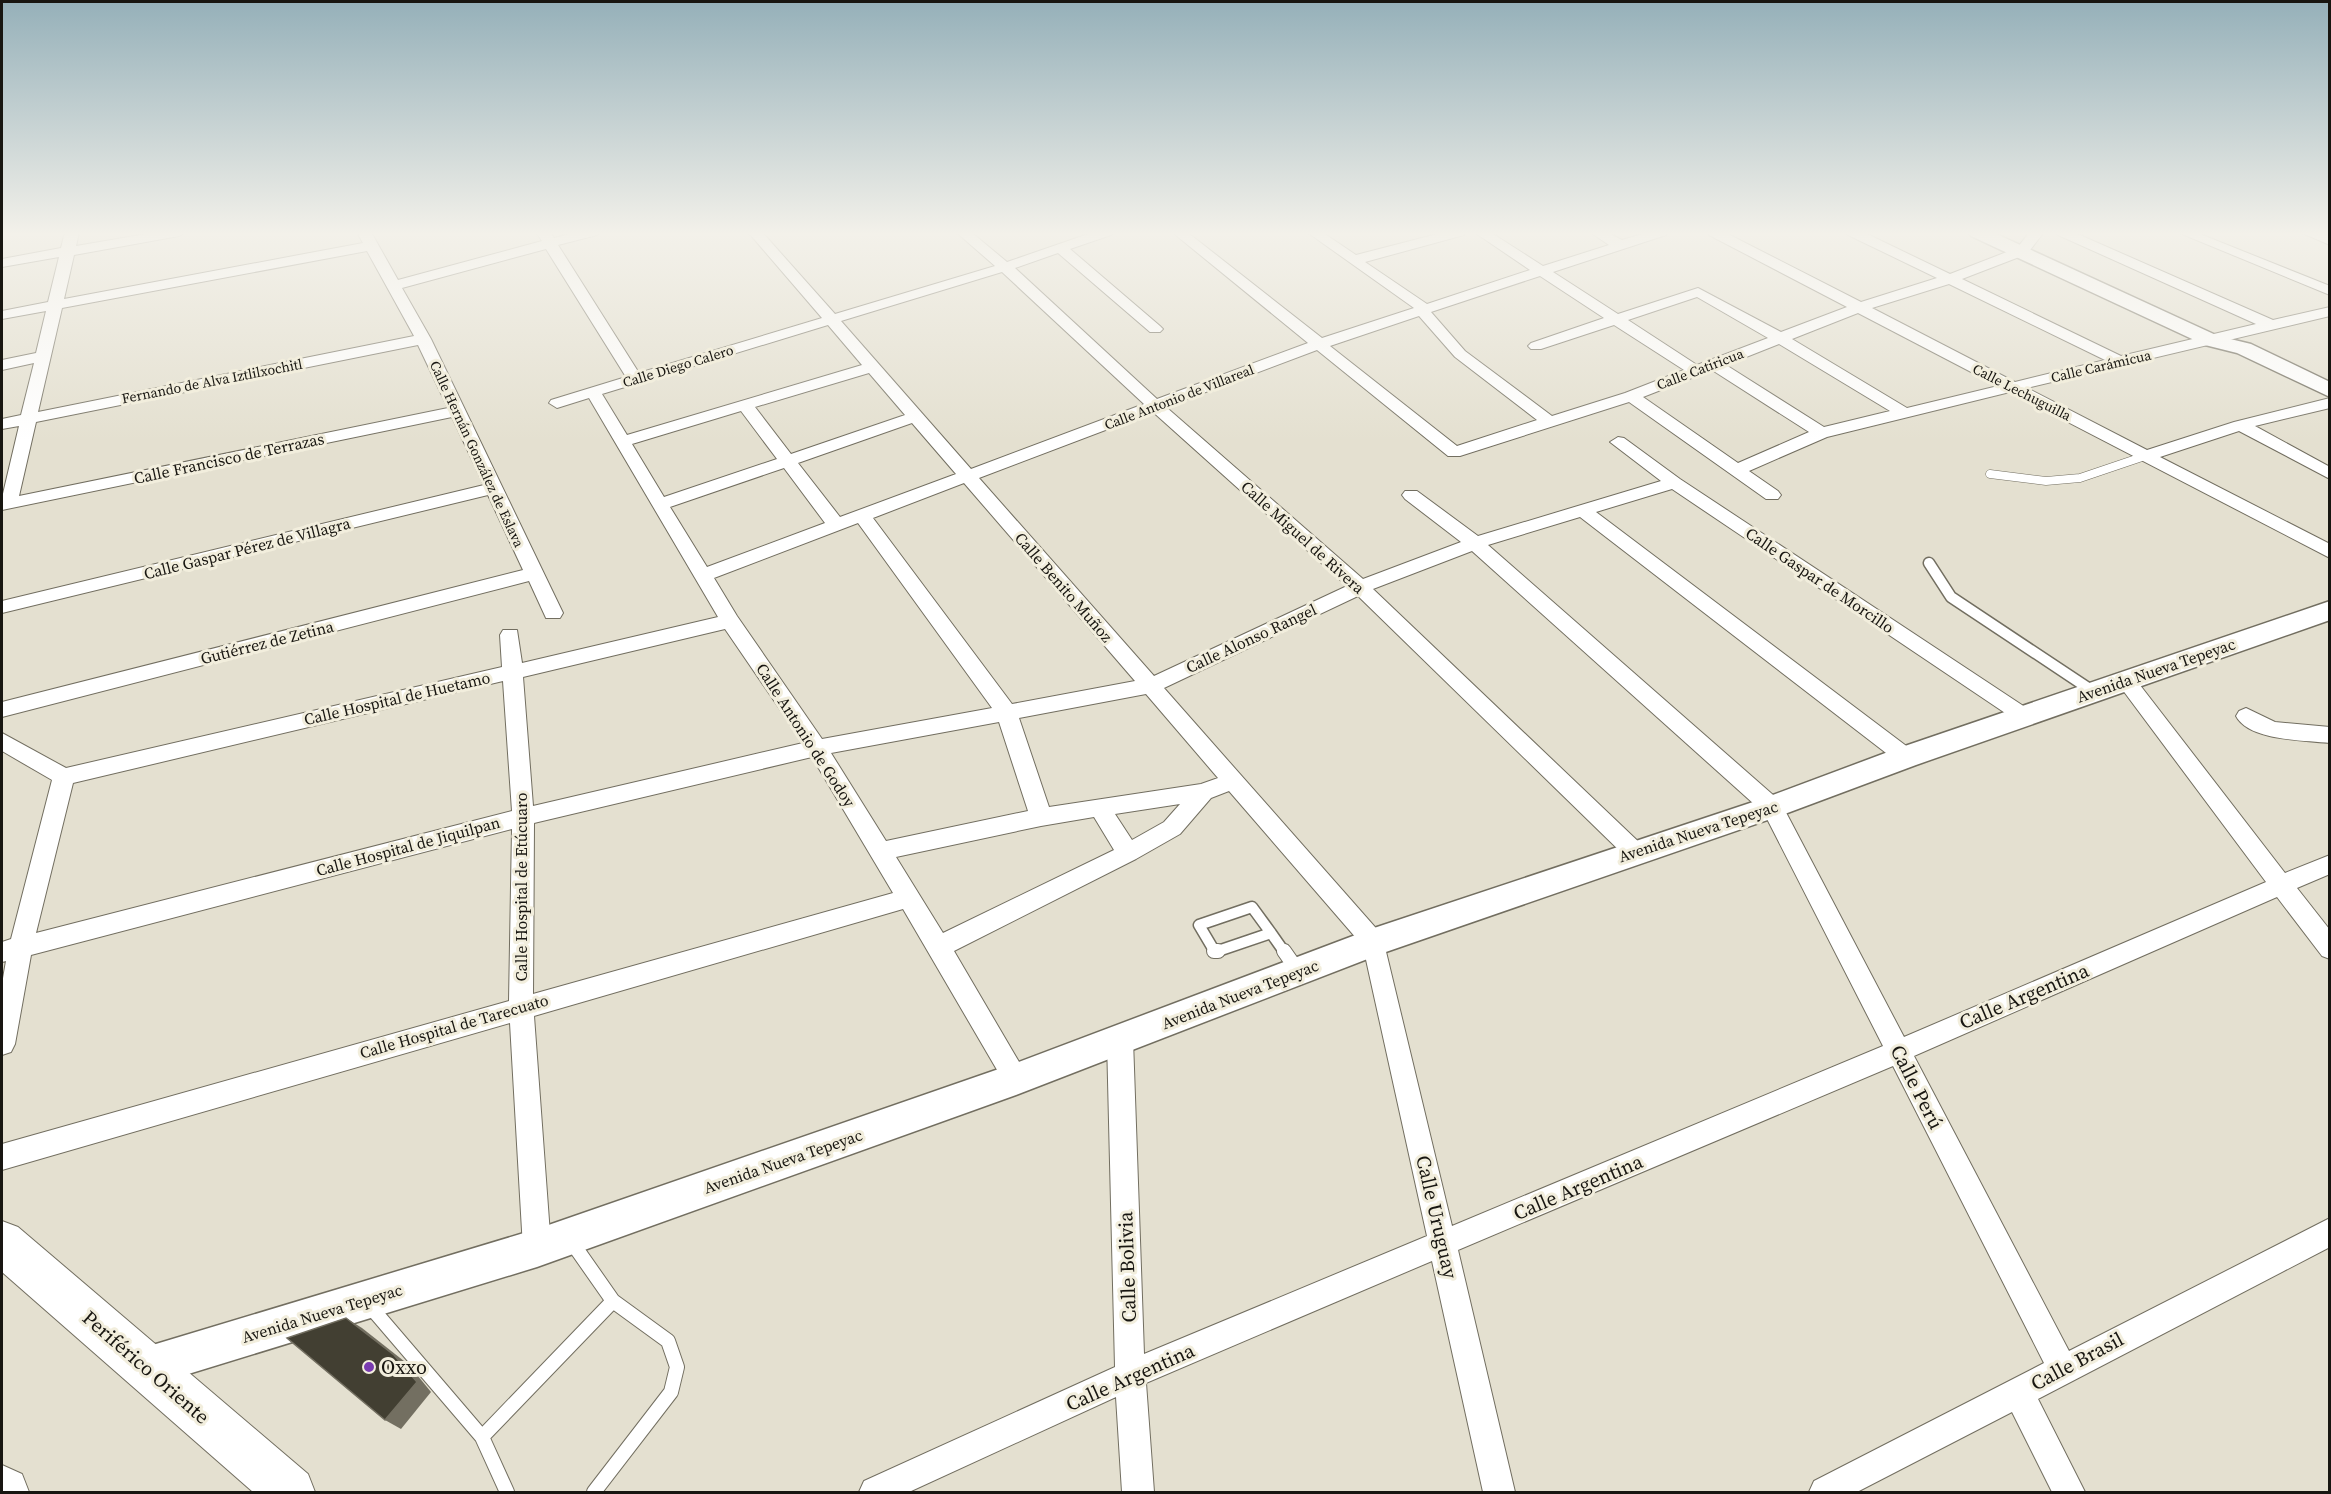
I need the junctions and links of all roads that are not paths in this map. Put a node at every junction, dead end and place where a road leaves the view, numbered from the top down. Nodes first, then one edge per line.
1 (67, 302) edge
2 (401, 302) edge
3 (587, 302) edge
4 (816, 302) edge
5 (892, 302) edge
6 (1042, 302) edge
7 (1123, 302) edge
8 (1267, 302) edge
9 (1413, 302) edge
10 (1446, 302) edge
11 (1588, 302) edge
12 (1668, 302) edge
13 (1715, 302) edge
14 (1846, 302) edge
15 (1878, 302) edge
16 (1997, 302) edge
17 (2148, 302) edge
18 (2219, 302) edge
19 (55, 304) junction
20 (1858, 308) junction
21 (1423, 309) junction
22 (2330, 311) edge
23 (2, 315) edge
24 (1614, 319) junction
25 (832, 320) junction
26 (2273, 326) junction
27 (1155, 329) dead end
28 (1780, 338) junction
29 (423, 339) junction
30 (2229, 342) junction
31 (1320, 344) junction
32 (1536, 346) dead end
33 (44, 356) junction
34 (2118, 361) junction
35 (1714, 364) junction
36 (2, 365) edge
37 (873, 367) junction
38 (1696, 371) junction
39 (635, 379) junction
40 (2013, 387) junction
41 (2330, 391) edge
42 (593, 392) junction
43 (1631, 396) junction
44 (2330, 403) edge
45 (557, 404) dead end
46 (745, 405) junction
47 (1155, 406) junction
48 (456, 411) junction
49 (1906, 414) junction
50 (915, 417) junction
51 (28, 418) junction
52 (1550, 422) junction
53 (2, 424) edge
54 (2240, 425) junction
55 (1821, 433) junction
56 (623, 441) junction
57 (1618, 442) dead end
58 (2145, 456) junction
59 (787, 460) junction
60 (1738, 469) junction
61 (1990, 474) dead end
62 (2330, 474) edge
63 (968, 477) junction
64 (1674, 483) junction
65 (493, 488) junction
66 (1411, 495) dead end
67 (1772, 495) dead end
68 (5, 504) edge
69 (661, 504) junction
70 (1582, 510) junction
71 (862, 516) junction
72 (836, 525) junction
73 (1475, 543) junction
74 (2330, 552) edge
75 (1929, 562) dead end
76 (533, 574) junction
77 (703, 575) junction
78 (1360, 587) junction
79 (2, 607) edge
80 (2330, 610) edge
81 (553, 614) dead end
82 (730, 621) junction
83 (510, 635) dead end
84 (511, 670) junction
85 (2126, 681) junction
86 (1150, 686) junction
87 (2094, 692) junction
88 (2, 710) edge
89 (1006, 711) junction
90 (2024, 716) junction
91 (2246, 716) dead end
92 (2330, 735) edge
93 (2, 741) edge
94 (817, 748) junction
95 (1906, 757) junction
96 (64, 777) junction
97 (1232, 781) junction
98 (1203, 792) junction
99 (1772, 807) junction
100 (1100, 809) junction
101 (523, 817) junction
102 (1041, 817) junction
103 (879, 851) junction
104 (1635, 852) junction
105 (1128, 853) junction
106 (2330, 864) edge
107 (2281, 885) junction
108 (908, 898) junction
109 (1271, 933) junction
110 (1374, 942) junction
111 (939, 947) junction
112 (11, 949) edge
113 (2330, 949) edge
114 (1298, 971) junction
115 (521, 1007) junction
116 (1120, 1040) junction
117 (2, 1044) edge
118 (1899, 1051) junction
119 (1016, 1079) junction
120 (2, 1157) edge
121 (2330, 1232) edge
122 (553, 1242) junction
123 (2, 1243) edge
124 (1443, 1245) junction
125 (364, 1300) junction
126 (613, 1301) junction
127 (146, 1367) junction
128 (2062, 1368) junction
129 (1130, 1375) junction
130 (2018, 1392) junction
131 (482, 1437) junction
132 (290, 1492) edge
133 (507, 1492) edge
134 (594, 1492) edge
135 (875, 1492) edge
136 (1138, 1492) edge
137 (1499, 1492) edge
138 (1825, 1492) edge
139 (2069, 1492) edge

1 - 19 street
2 - 29 street, Calle Hernán González de Eslava
3 - 39 street
4 - 25 street, Calle Benito Muñoz
5 - 25 street, Calle Diego Calero
6 - 47 street, Calle Miguel de Rivera
7 - 27 street
8 - 31 street
9 - 21 street
10 - 21 street, Calle Antonio de Villareal
11 - 24 street
12 - 24 street
13 - 28 street
14 - 20 street, Calle Lechuguilla
15 - 20 street, Calle Catiricua
16 - 34 street
17 - 30 street
18 - 26 street
19 - 23 street
19 - 33 street
20 - 28 street, Calle Catiricua
20 - 40 street, Calle Lechuguilla
21 - 31 street, Calle Antonio de Villareal
21 - 52 street
22 - 26 street, Calle Carámicua
24 - 32 street
24 - 38 street
25 - 37 street, Calle Benito Muñoz
25 - 39 street, Calle Diego Calero
26 - 30 street, Calle Carámicua
28 - 35 street, Calle Catiricua
28 - 49 street
29 - 48 street, Calle Hernán González de Eslava
29 - 51 street, Fernando de Alva Iztlilxochitl
30 - 34 street, Calle Carámicua
30 - 41 street
31 - 47 street, Calle Antonio de Villareal
31 - 52 street, Calle Catiricua
33 - 36 street
33 - 51 street
34 - 40 street, Calle Carámicua
35 - 38 street, Calle Catiricua
35 - 55 street
37 - 46 street
37 - 50 street, Calle Benito Muñoz
38 - 43 street, Calle Catiricua
39 - 42 street, Calle Diego Calero
40 - 49 street, Calle Carámicua
40 - 58 street, Calle Lechuguilla
42 - 45 street, Calle Diego Calero
42 - 56 street, Calle Antonio de Godoy
43 - 52 street, Calle Catiricua
43 - 60 street
44 - 54 street
46 - 56 street
46 - 59 street
47 - 63 street, Calle Antonio de Villareal
47 - 78 street, Calle Miguel de Rivera
48 - 65 street, Calle Hernán González de Eslava
48 - 68 street, Calle Francisco de Terrazas
49 - 55 street, Calle Carámicua
50 - 59 street
50 - 63 street, Calle Benito Muñoz
51 - 53 street, Fernando de Alva Iztlilxochitl
51 - 68 street
54 - 58 street
54 - 62 street
55 - 60 street, Calle Carámicua
56 - 69 street, Calle Antonio de Godoy
57 - 64 street, Calle Gaspar de Morcillo
58 - 61 lane
58 - 74 street, Calle Lechuguilla
59 - 69 street
59 - 72 street
60 - 67 street
63 - 71 street, Calle Antonio de Villareal
63 - 86 street, Calle Benito Muñoz
64 - 70 street, Calle Alonso Rangel
64 - 90 street, Calle Gaspar de Morcillo
65 - 76 street, Calle Hernán González de Eslava
65 - 79 street, Calle Gaspar Pérez de Villagra
66 - 73 street
69 - 77 street, Calle Antonio de Godoy
70 - 73 street, Calle Alonso Rangel
70 - 95 street
71 - 72 street, Calle Antonio de Villareal
71 - 89 street
72 - 77 street, Calle Antonio de Villareal
73 - 78 street, Calle Alonso Rangel
73 - 99 street
75 - 87 lane
76 - 81 street, Calle Hernán González de Eslava
76 - 88 street, Gutiérrez de Zetina
77 - 82 street, Calle Antonio de Godoy
78 - 86 street, Calle Alonso Rangel
78 - 104 street, Calle Miguel de Rivera
80 - 85 street, Avenida Nueva Tepeyac
82 - 84 street, Calle Hospital de Huetamo
82 - 94 street, Calle Antonio de Godoy
83 - 84 street, Calle Hospital de Etúcuaro
84 - 96 street, Calle Hospital de Huetamo
84 - 101 street, Calle Hospital de Etúcuaro
85 - 87 street, Avenida Nueva Tepeyac
85 - 107 street
86 - 89 street, Calle Alonso Rangel
86 - 97 street, Calle Benito Muñoz
87 - 90 street, Avenida Nueva Tepeyac
89 - 94 street, Calle Alonso Rangel
89 - 102 street
90 - 95 street, Avenida Nueva Tepeyac
91 - 92 street
93 - 96 street
94 - 101 street, Calle Hospital de Jiquilpan
94 - 103 street, Calle Antonio de Godoy
95 - 99 street, Avenida Nueva Tepeyac
96 - 112 street
97 - 98 street
97 - 110 street, Calle Benito Muñoz
98 - 100 street
98 - 105 street
99 - 104 street, Avenida Nueva Tepeyac
99 - 118 street, Calle Perú
100 - 102 street
100 - 105 street
101 - 112 street, Calle Hospital de Jiquilpan
101 - 115 street, Calle Hospital de Etúcuaro
102 - 103 street
103 - 108 street, Calle Antonio de Godoy
104 - 110 street, Avenida Nueva Tepeyac
105 - 111 street
106 - 107 street, Calle Argentina
107 - 113 street
107 - 118 street, Calle Argentina
108 - 111 street, Calle Antonio de Godoy
108 - 115 street, Calle Hospital de Tarecuato
109 - 109 lane
109 - 114 lane
110 - 114 street, Avenida Nueva Tepeyac
110 - 124 street, Calle Uruguay
111 - 119 street, Calle Antonio de Godoy
112 - 117 street
114 - 116 street, Avenida Nueva Tepeyac
115 - 120 street, Calle Hospital de Tarecuato
115 - 122 street, Calle Hospital de Etúcuaro
116 - 119 street, Avenida Nueva Tepeyac
116 - 129 street, Calle Bolivia
118 - 124 street, Calle Argentina
118 - 128 street, Calle Perú
119 - 122 street, Avenida Nueva Tepeyac
121 - 128 street, Calle Brasil
122 - 125 street, Avenida Nueva Tepeyac
122 - 126 lane
123 - 127 highway, Periférico Oriente
124 - 129 street, Calle Argentina
124 - 137 street, Calle Uruguay
125 - 127 street, Avenida Nueva Tepeyac
125 - 131 lane
126 - 131 lane
126 - 134 lane
127 - 132 highway, Periférico Oriente
128 - 130 street, Calle Brasil
129 - 135 street, Calle Argentina
129 - 136 street, Calle Bolivia
130 - 138 street, Calle Brasil
130 - 139 street
131 - 133 lane

